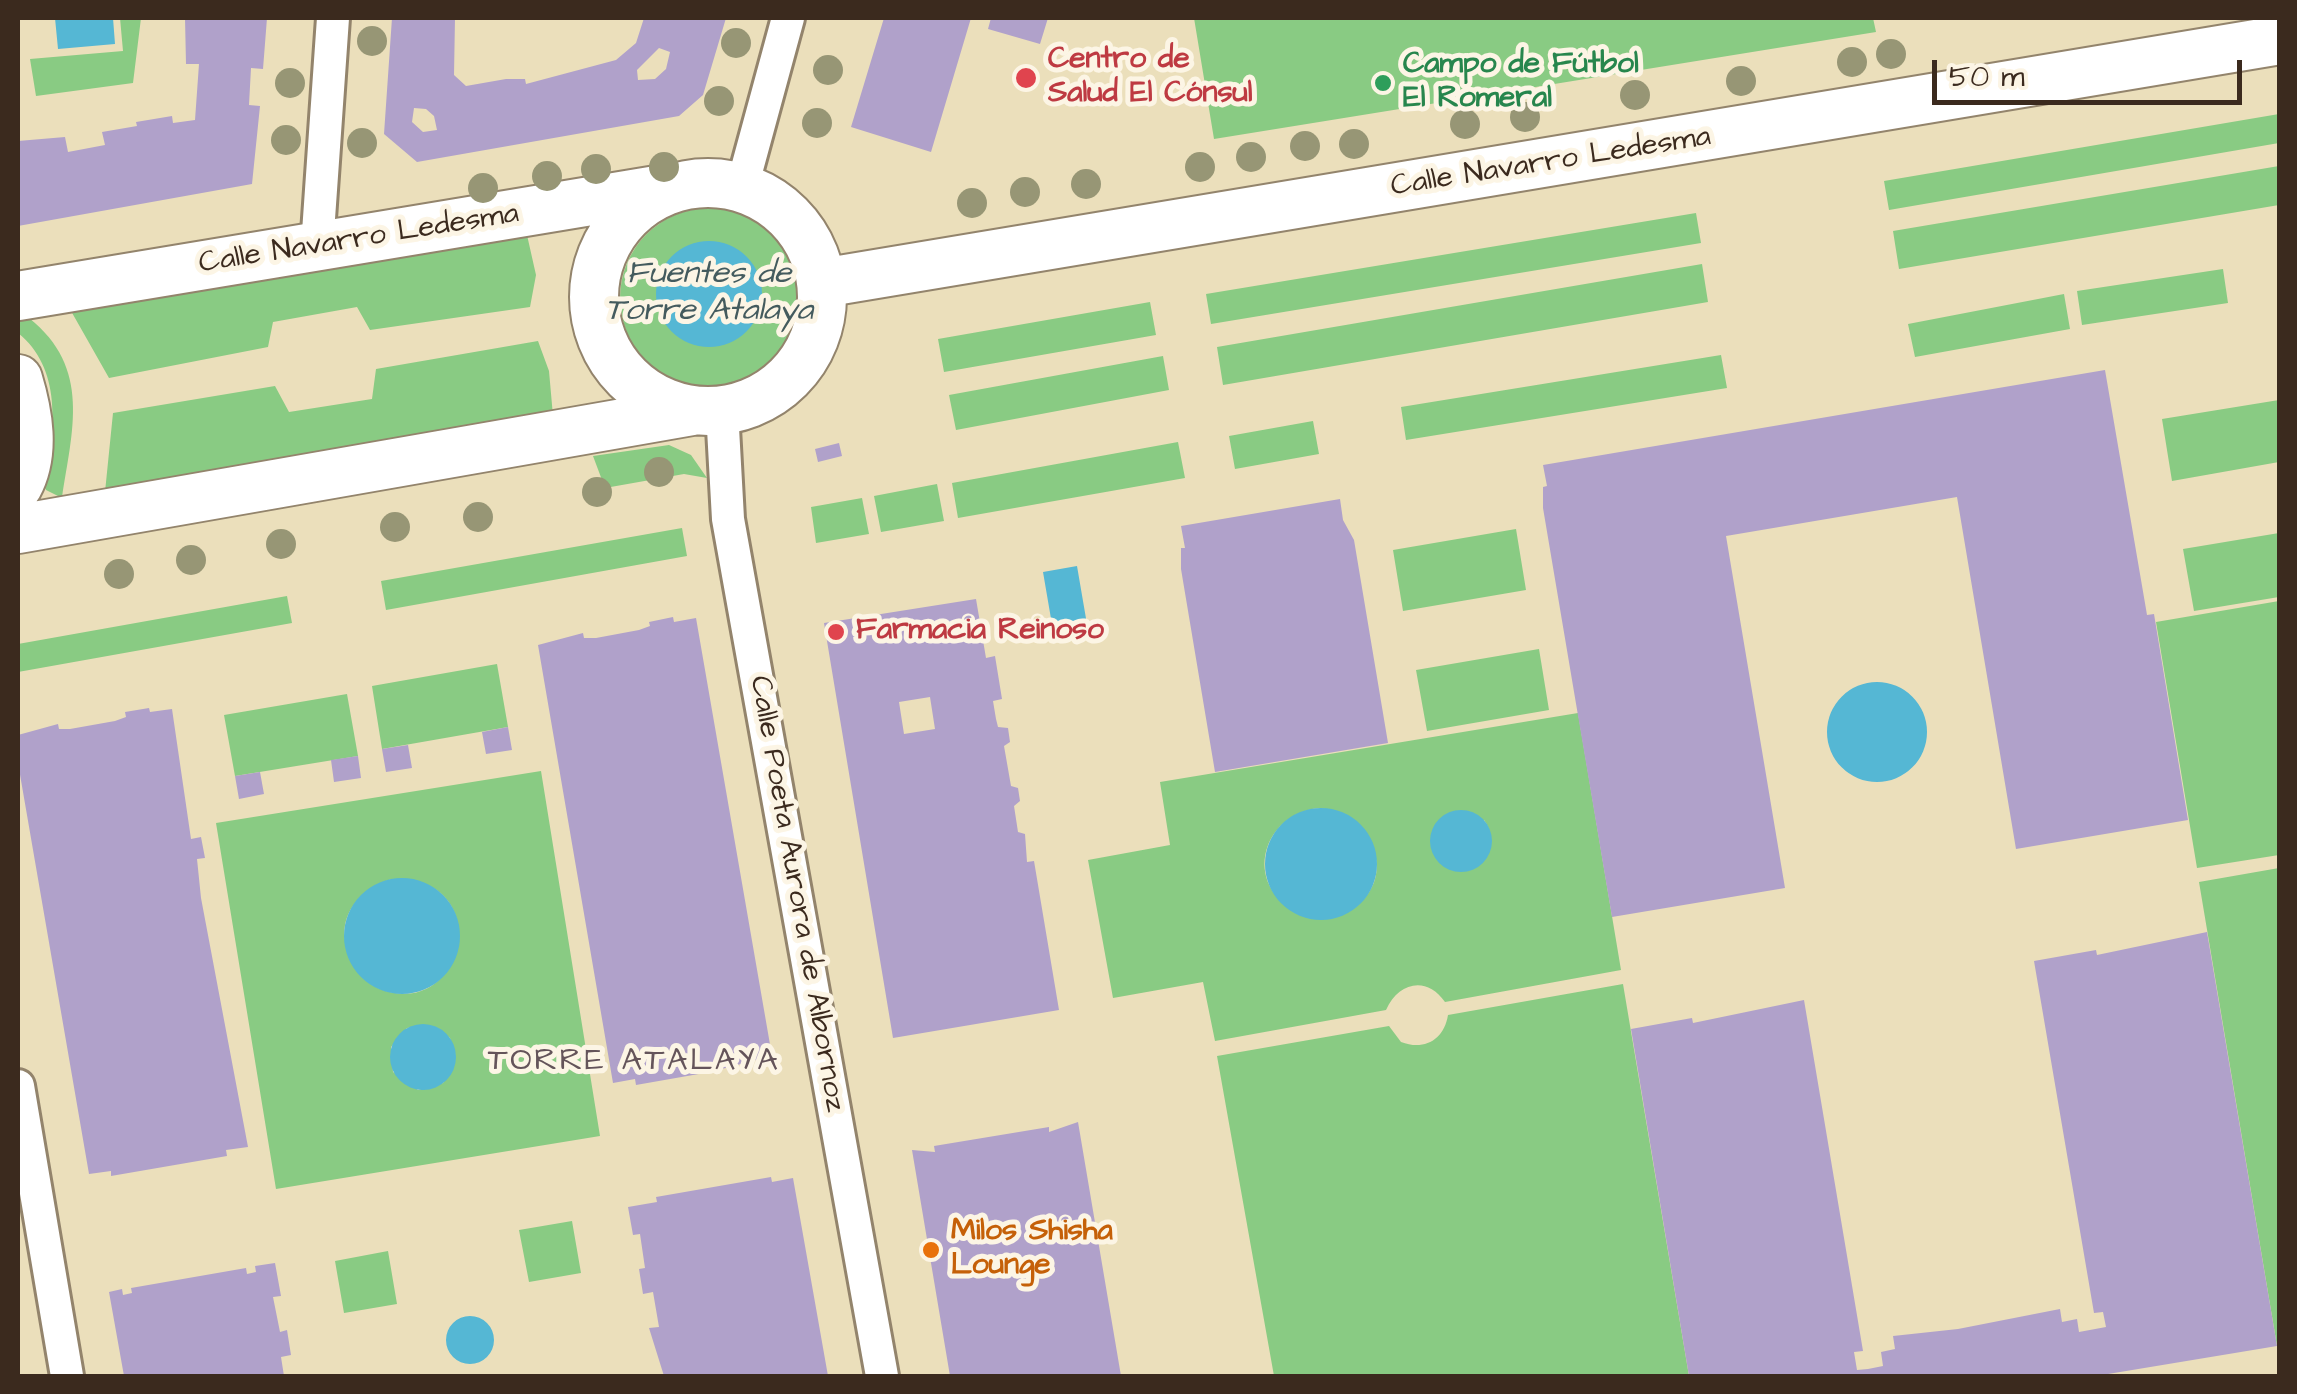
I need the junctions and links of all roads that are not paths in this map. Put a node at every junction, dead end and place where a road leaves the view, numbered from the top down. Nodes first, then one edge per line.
1 (333, 18) edge
2 (788, 18) edge
3 (2280, 40) edge
4 (721, 185) junction
5 (317, 246) junction
6 (822, 283) junction
7 (18, 296) edge
8 (18, 379) edge
9 (707, 410) junction
10 (18, 486) edge
11 (18, 529) edge
12 (18, 1086) edge
13 (67, 1376) edge
14 (882, 1376) edge

1 - 5 street
2 - 4 street
3 - 6 main road, Calle Navarro Ledesma
4 - 5 main road, Calle Navarro Ledesma
4 - 6 main road
4 - 9 main road
5 - 7 main road, Calle Navarro Ledesma
6 - 9 main road
8 - 10 main road
9 - 11 main road
9 - 14 street, Calle Poeta Aurora de Albornoz
12 - 13 street

